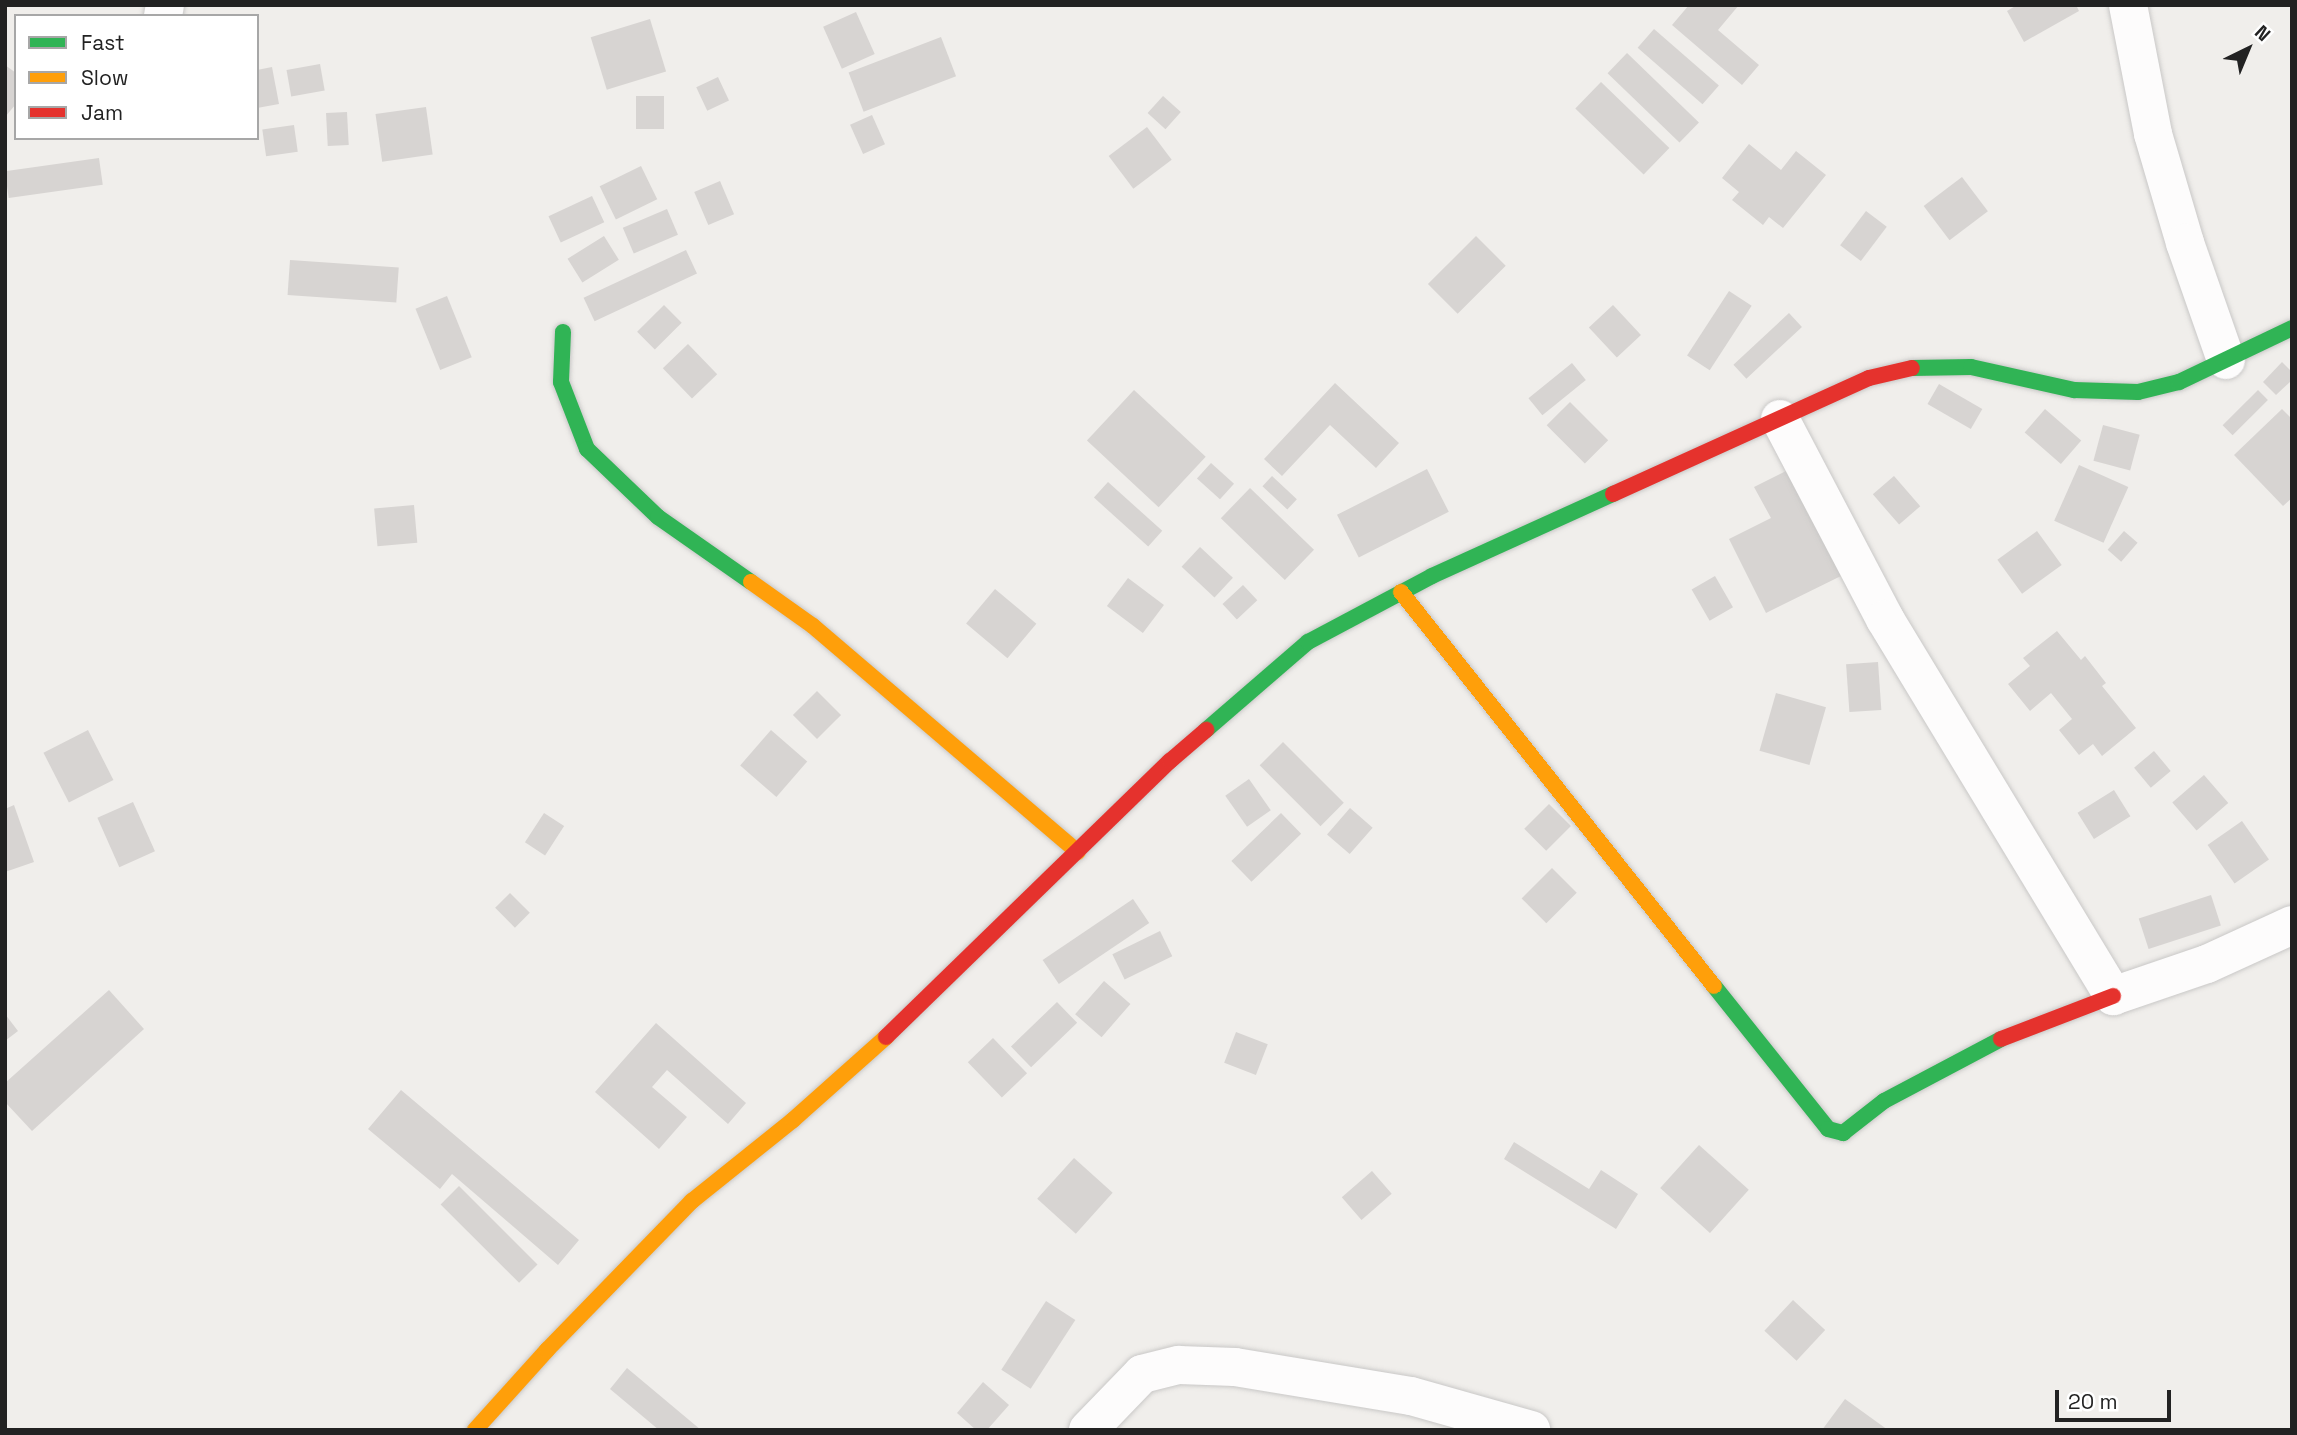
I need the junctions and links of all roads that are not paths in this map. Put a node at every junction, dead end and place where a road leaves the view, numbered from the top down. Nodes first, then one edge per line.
1 (2128, 5) edge
2 (2292, 328) edge
3 (563, 332) dead end
4 (2226, 360) junction
5 (1780, 419) junction
6 (1401, 592) junction
7 (1078, 852) junction
8 (2292, 925) edge
9 (2113, 996) junction
10 (475, 1430) edge
11 (1088, 1430) edge
12 (1531, 1430) edge

1 - 4 street
2 - 4 street
3 - 7 street
4 - 5 street
5 - 6 street
5 - 9 street
6 - 7 street
6 - 9 street
7 - 10 street
8 - 9 street
11 - 12 street

